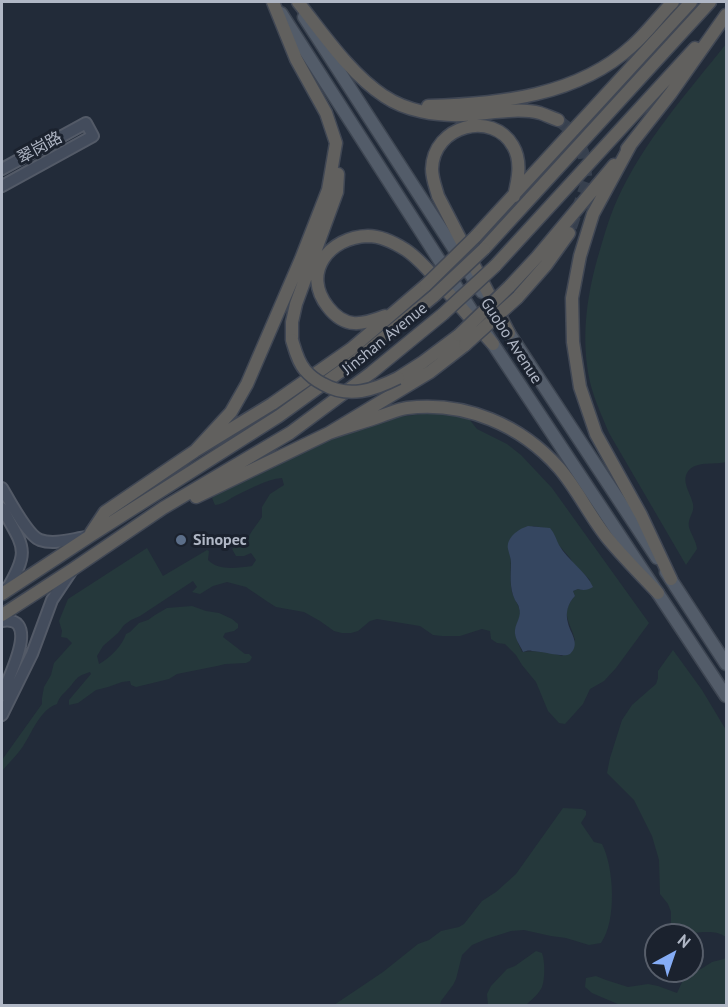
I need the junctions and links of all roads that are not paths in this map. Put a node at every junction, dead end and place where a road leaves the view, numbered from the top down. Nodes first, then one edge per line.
1 (273, 2) edge
2 (296, 2) edge
3 (673, 2) edge
4 (691, 2) edge
5 (710, 2) edge
6 (726, 15) edge
7 (405, 106) junction
8 (558, 120) tunnel mouth
9 (336, 143) junction
10 (631, 144) junction
11 (2, 169) edge
12 (2, 186) edge
13 (514, 196) junction
14 (569, 232) tunnel mouth
15 (513, 292) junction
16 (394, 312) junction
17 (509, 333) junction
18 (462, 340) junction
19 (493, 344) junction
20 (329, 433) junction
21 (195, 451) junction
22 (2, 488) edge
23 (2, 508) edge
24 (144, 522) junction
25 (90, 536) junction
26 (73, 569) junction
27 (671, 579) junction
28 (4, 592) edge
29 (658, 593) junction
30 (2, 615) edge
31 (2, 621) edge
32 (726, 664) edge
33 (2, 695) edge
34 (726, 696) edge
35 (2, 715) edge

1 - 9 highway
1 - 19 main road, Guobo Avenue
2 - 7 highway
2 - 17 main road, Guobo Avenue
3 - 7 highway
4 - 13 highway
5 - 25 highway, Jinshan Avenue, bridge
6 - 10 highway
6 - 24 highway, Jinshan Avenue, bridge
7 - 8 highway
9 - 18 highway, bridge
9 - 21 highway
10 - 15 highway
10 - 27 highway
11 - 12 main road, 翠岗路
13 - 16 highway, bridge
13 - 17 highway
14 - 15 highway
15 - 18 highway, bridge
16 - 19 highway
16 - 21 highway
17 - 27 main road, Guobo Avenue
18 - 20 highway
19 - 29 main road, Guobo Avenue
20 - 24 highway
20 - 29 highway
21 - 25 highway
22 - 25 main road
23 - 28 main road
24 - 26 highway, Jinshan Avenue
25 - 28 highway, Jinshan Avenue
26 - 30 highway, Jinshan Avenue
26 - 35 main road
27 - 32 main road, Guobo Avenue
29 - 34 main road, Guobo Avenue
31 - 33 main road

